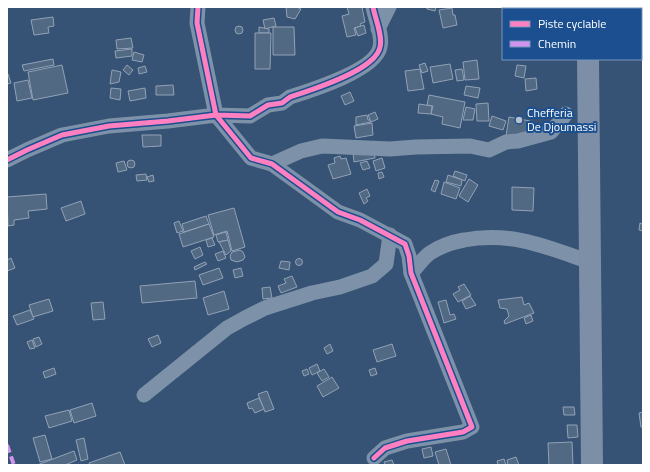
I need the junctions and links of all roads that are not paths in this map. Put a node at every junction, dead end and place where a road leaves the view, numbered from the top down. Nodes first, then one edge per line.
1 (198, 7) edge
2 (373, 7) edge
3 (388, 7) edge
4 (378, 29) junction
5 (588, 60) edge
6 (566, 114) dead end
7 (216, 115) junction
8 (7, 160) edge
9 (272, 164) junction
10 (390, 235) junction
11 (590, 262) junction
12 (411, 273) junction
13 (144, 395) dead end
14 (374, 458) dead end
15 (592, 465) edge

1 - 7 street
2 - 4 street
3 - 4 street
4 - 7 street
5 - 11 main road
6 - 9 street
7 - 8 street
7 - 9 street
9 - 10 street
10 - 12 street
10 - 13 street
11 - 12 street
11 - 15 main road
12 - 14 street

